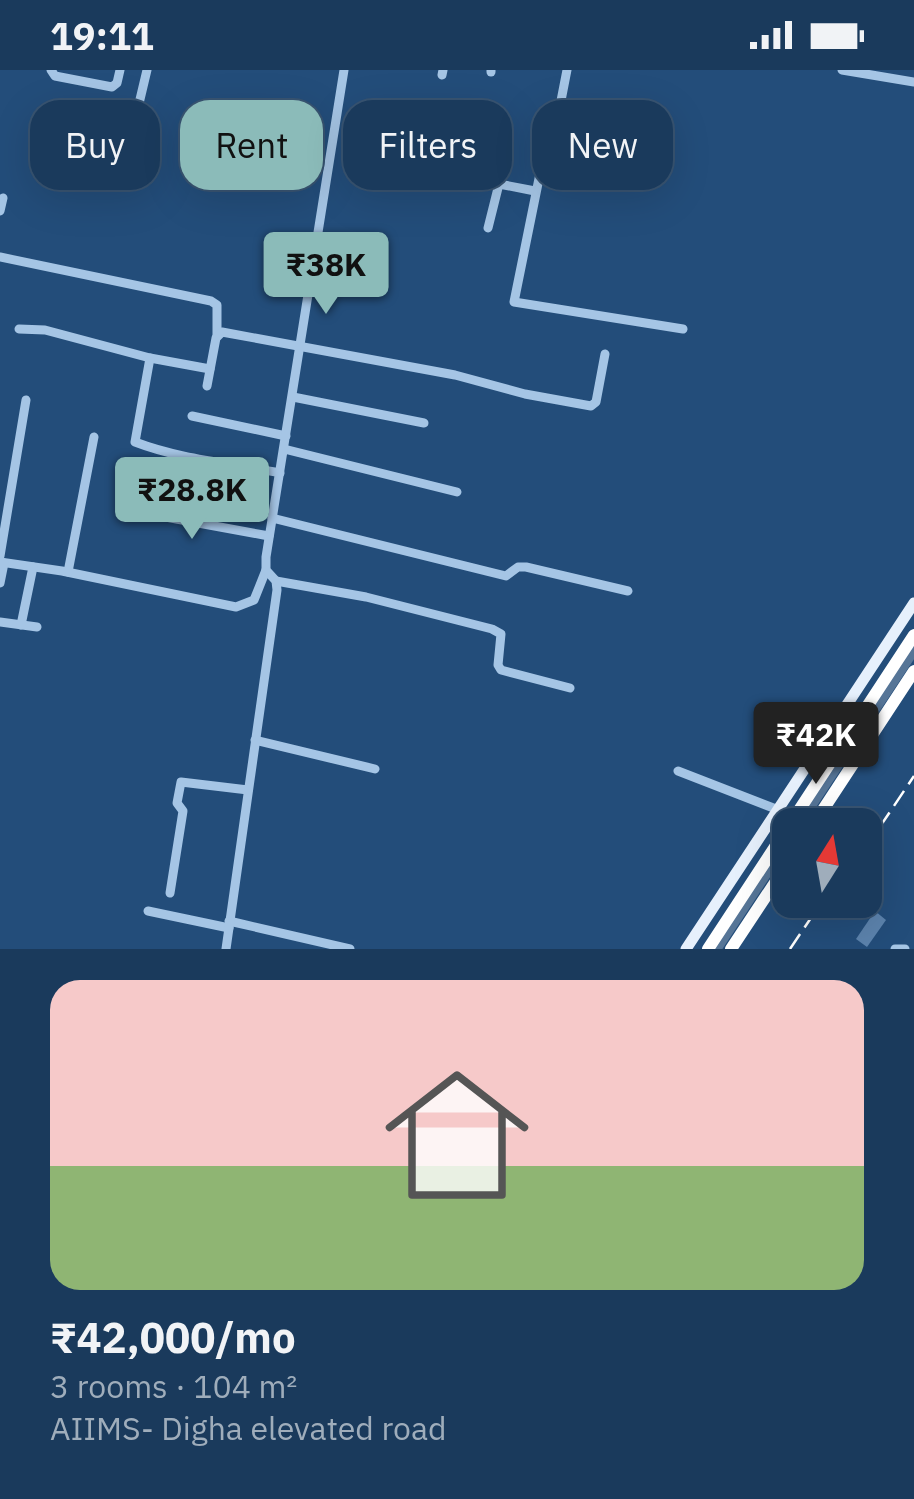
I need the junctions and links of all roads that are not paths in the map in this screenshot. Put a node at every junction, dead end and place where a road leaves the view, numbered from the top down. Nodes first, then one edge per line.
1 (50, 70) edge
2 (120, 70) edge
3 (147, 70) edge
4 (344, 70) edge
5 (567, 70) edge
6 (842, 70) edge
7 (914, 82) edge
8 (140, 100) edge
9 (512, 187) edge
10 (498, 190) edge
11 (536, 192) junction
12 (3, 198) dead end
13 (0, 211) edge
14 (488, 228) dead end
15 (0, 257) edge
16 (20, 328) dead end
17 (684, 329) dead end
18 (217, 335) junction
19 (301, 346) junction
20 (605, 354) dead end
21 (150, 358) junction
22 (210, 369) junction
23 (207, 386) dead end
24 (293, 396) junction
25 (26, 400) dead end
26 (192, 416) dead end
27 (424, 422) dead end
28 (286, 436) junction
29 (94, 437) dead end
30 (284, 449) junction
31 (280, 473) junction
32 (457, 492) dead end
33 (122, 509) dead end
34 (272, 518) junction
35 (269, 536) junction
36 (1, 561) edge
37 (33, 567) junction
38 (266, 570) junction
39 (68, 572) junction
40 (276, 581) junction
41 (0, 583) edge
42 (628, 591) dead end
43 (914, 603) edge
44 (0, 622) edge
45 (22, 624) junction
46 (36, 626) dead end
47 (914, 634) edge
48 (914, 671) edge
49 (570, 688) dead end
50 (255, 740) junction
51 (375, 770) dead end
52 (678, 771) dead end
53 (248, 790) junction
54 (773, 808) edge
55 (777, 808) edge
56 (824, 808) edge
57 (772, 815) edge
58 (772, 887) edge
59 (170, 893) dead end
60 (148, 911) dead end
61 (229, 924) junction
62 (226, 949) edge
63 (350, 949) edge
64 (686, 949) edge
65 (708, 949) edge
66 (731, 949) edge
67 (895, 949) edge
68 (905, 949) edge

1 - 2 street
3 - 8 street
4 - 19 street
5 - 11 street
6 - 7 street
9 - 11 street
10 - 14 street
11 - 17 street
12 - 13 street
15 - 18 street
16 - 21 street
18 - 19 street
18 - 22 street
19 - 20 street
19 - 24 street
21 - 22 street
21 - 31 street
22 - 23 street
24 - 27 street
24 - 28 street
25 - 36 street
26 - 28 street
28 - 30 street
29 - 39 street
30 - 31 street
30 - 32 street
31 - 34 street
33 - 35 street
34 - 35 street
34 - 42 street
35 - 38 street
36 - 37 street
36 - 41 street
37 - 39 street
37 - 45 street
38 - 39 street
38 - 40 street
40 - 49 street
40 - 50 street
43 - 55 main road
44 - 45 street
45 - 46 street
47 - 65 highway
48 - 56 highway
50 - 51 street
50 - 53 street
52 - 54 street
53 - 59 street
53 - 61 street
57 - 64 main road
58 - 66 highway
60 - 61 street
61 - 62 street
61 - 63 street
67 - 68 street

